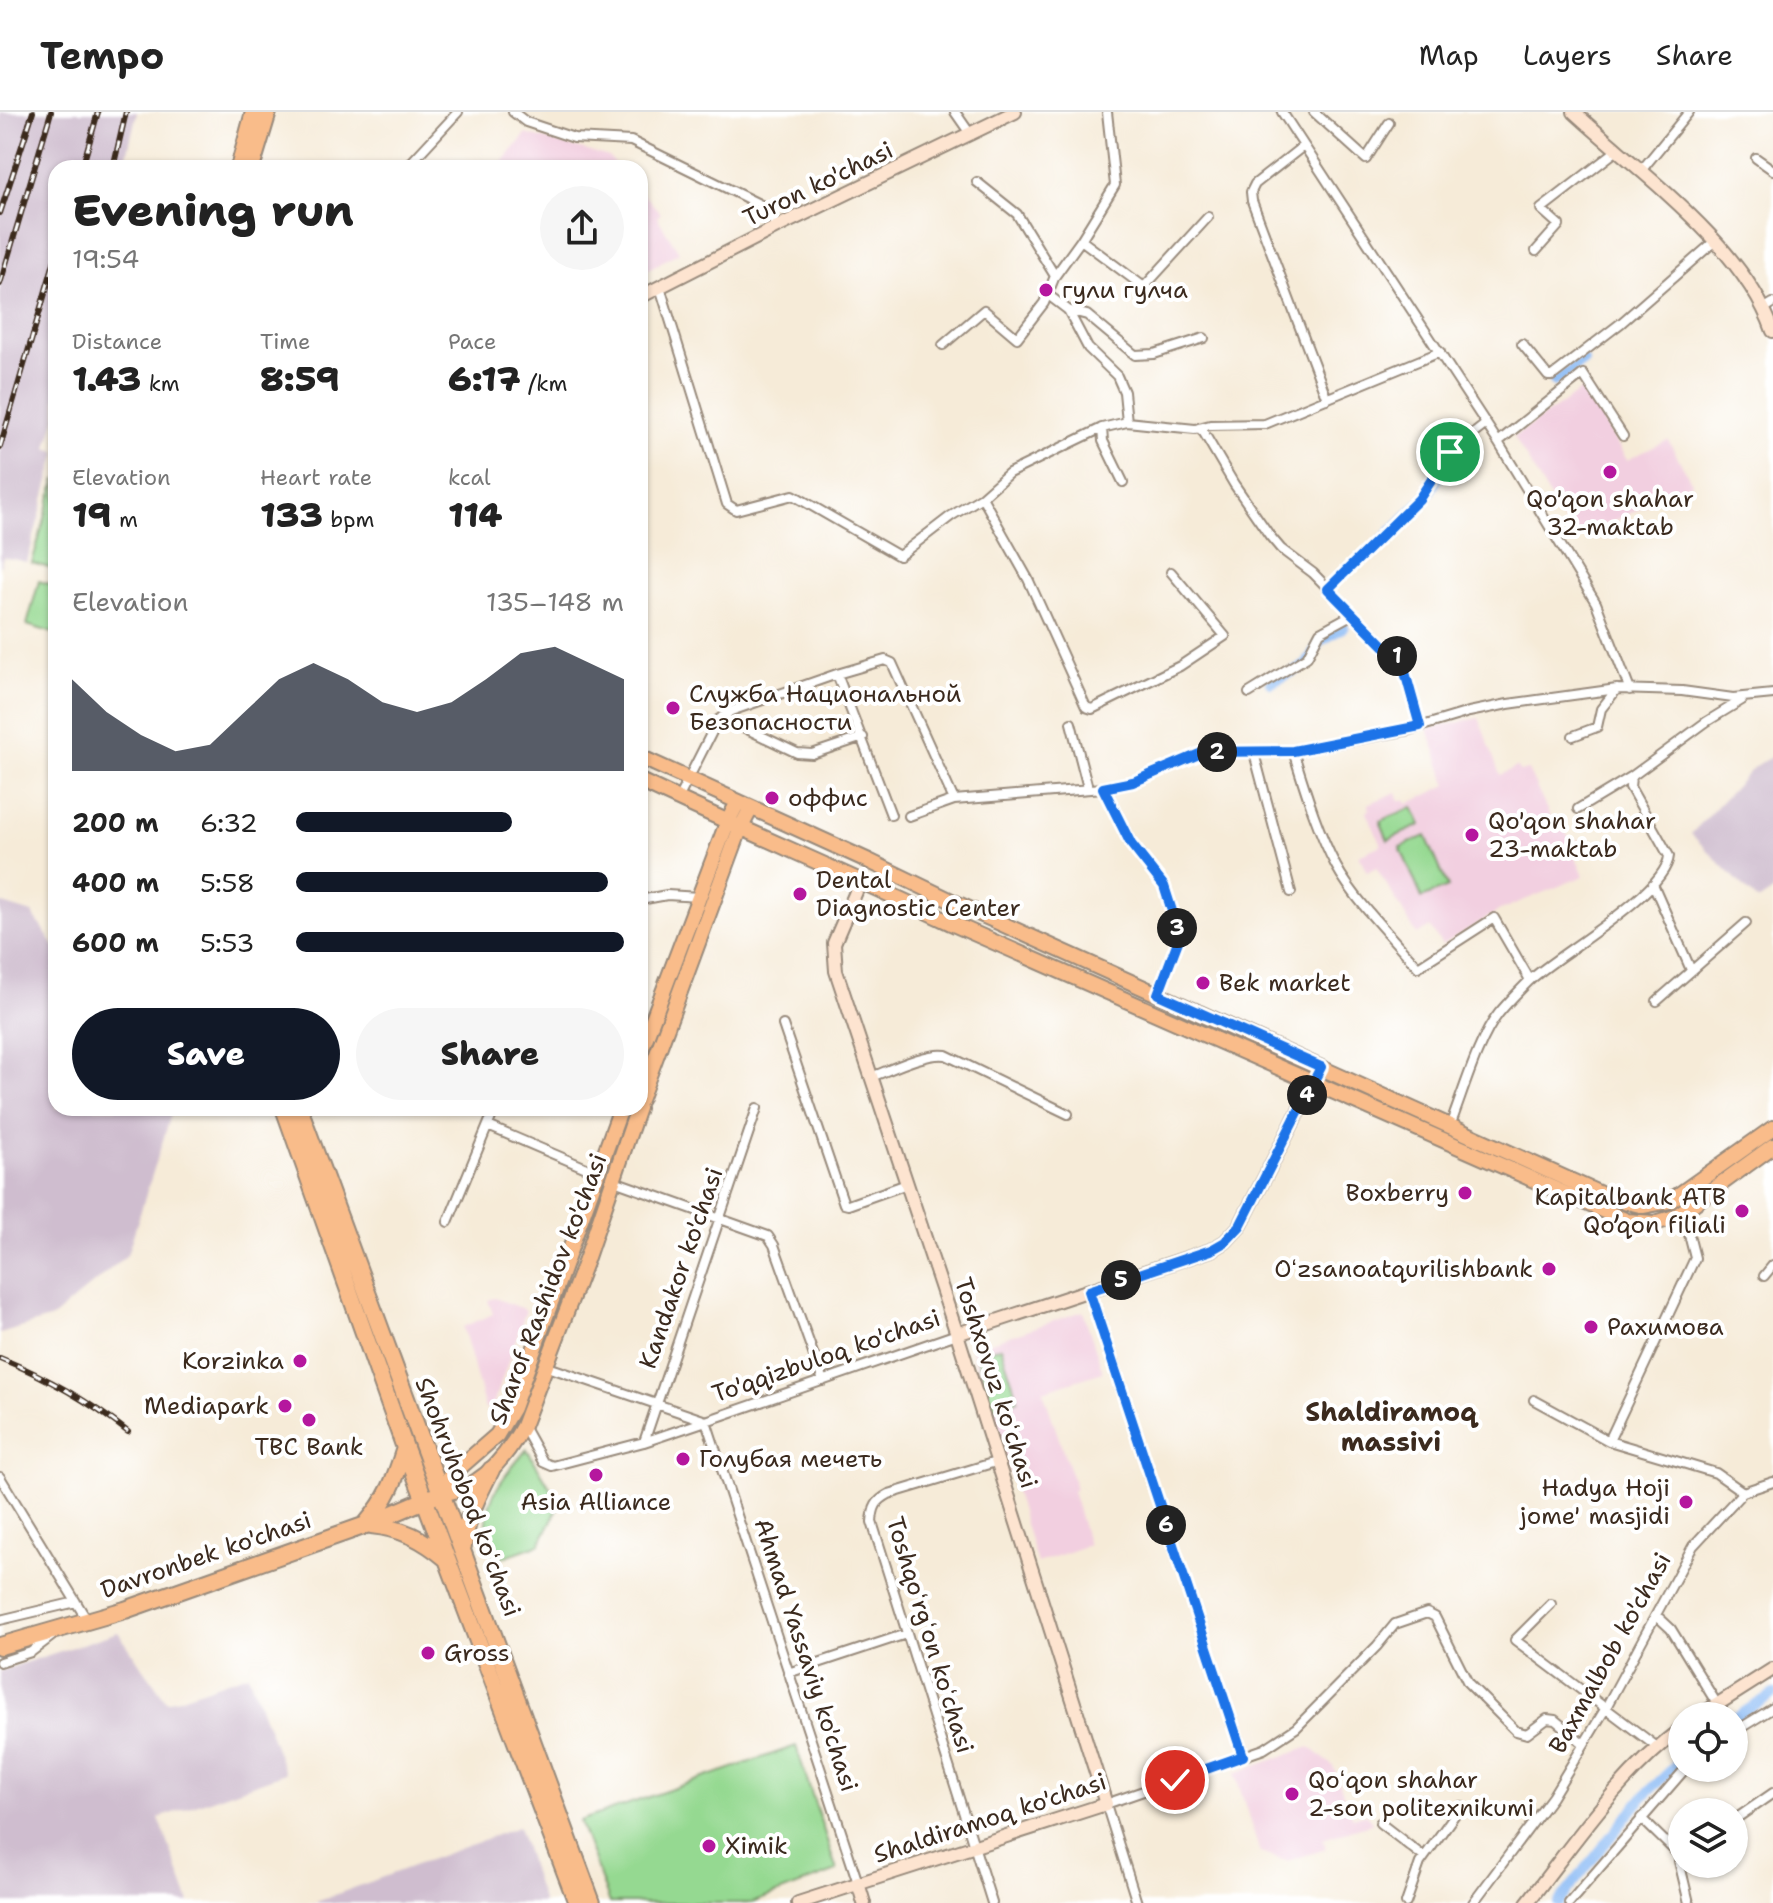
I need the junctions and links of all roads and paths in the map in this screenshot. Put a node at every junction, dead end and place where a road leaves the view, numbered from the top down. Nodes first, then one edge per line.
1 (458, 112) edge
2 (513, 112) edge
3 (955, 112) edge
4 (1015, 112) edge
5 (1107, 112) edge
6 (1282, 112) edge
7 (1314, 112) edge
8 (1689, 112) edge
9 (1578, 113) edge
10 (261, 114) edge
11 (1389, 123) dead end
12 (971, 135) junction
13 (1302, 147) junction
14 (1616, 151) junction
15 (1756, 158) dead end
16 (242, 160) edge
17 (252, 160) edge
18 (413, 160) edge
19 (1773, 170) edge
20 (1640, 172) junction
21 (977, 182) dead end
22 (1208, 217) dead end
23 (777, 227) junction
24 (1081, 240) junction
25 (1716, 240) junction
26 (1536, 251) dead end
27 (1055, 276) junction
28 (660, 287) junction
29 (648, 293) edge
30 (1047, 294) junction
31 (1769, 306) edge
32 (1068, 310) junction
33 (1773, 331) edge
34 (1204, 338) dead end
35 (1522, 344) dead end
36 (943, 345) dead end
37 (1440, 352) junction
38 (1327, 399) junction
39 (1127, 422) junction
40 (1486, 424) junction
41 (1102, 428) junction
42 (1199, 428) junction
43 (1623, 436) dead end
44 (1498, 442) junction
45 (1123, 482) dead end
46 (982, 497) junction
47 (1171, 572) dead end
48 (1328, 589) junction
49 (1353, 614) junction
50 (837, 674) junction
51 (1617, 689) junction
52 (1630, 690) junction
53 (1249, 693) dead end
54 (1773, 694) edge
55 (1744, 698) junction
56 (722, 717) junction
57 (1071, 723) dead end
58 (1420, 726) junction
59 (1573, 736) dead end
60 (863, 737) junction
61 (1293, 751) junction
62 (1254, 753) junction
63 (648, 761) edge
64 (1631, 777) junction
65 (687, 779) junction
66 (648, 785) edge
67 (1088, 788) junction
68 (1103, 788) junction
69 (678, 799) junction
70 (954, 800) junction
71 (744, 805) junction
72 (1578, 809) dead end
73 (891, 815) dead end
74 (909, 816) dead end
75 (734, 826) junction
76 (861, 880) junction
77 (1653, 884) junction
78 (1291, 892) dead end
79 (699, 897) junction
80 (648, 899) edge
81 (1746, 923) dead end
82 (1691, 970) junction
83 (1530, 980) junction
84 (1158, 994) junction
85 (1657, 1001) dead end
86 (783, 1025) dead end
87 (648, 1032) edge
88 (1321, 1067) junction
89 (648, 1077) edge
90 (871, 1077) junction
91 (1314, 1082) junction
92 (757, 1108) dead end
93 (1068, 1114) dead end
94 (287, 1116) edge
95 (302, 1116) edge
96 (492, 1116) edge
97 (618, 1116) edge
98 (635, 1116) edge
99 (488, 1126) junction
100 (1450, 1126) junction
101 (1773, 1128) edge
102 (1773, 1146) edge
103 (598, 1173) junction
104 (614, 1181) junction
105 (907, 1184) junction
106 (1683, 1211) junction
107 (720, 1219) junction
108 (448, 1222) dead end
109 (569, 1254) junction
110 (586, 1260) junction
111 (1773, 1265) edge
112 (1764, 1276) dead end
113 (1089, 1291) junction
114 (957, 1334) junction
115 (548, 1367) junction
116 (823, 1381) junction
117 (1534, 1400) dead end
118 (655, 1404) junction
119 (706, 1421) junction
120 (523, 1426) junction
121 (1609, 1441) junction
122 (644, 1442) junction
123 (405, 1448) junction
124 (999, 1461) junction
125 (491, 1470) junction
126 (0, 1477) edge
127 (1773, 1482) edge
128 (1743, 1492) junction
129 (441, 1493) junction
130 (425, 1500) junction
131 (366, 1525) junction
132 (463, 1548) junction
133 (449, 1561) junction
134 (76, 1602) junction
135 (1551, 1604) dead end
136 (1656, 1615) junction
137 (0, 1620) edge
138 (87, 1621) junction
139 (61, 1629) junction
140 (906, 1634) junction
141 (0, 1646) edge
142 (0, 1662) edge
143 (1773, 1669) edge
144 (788, 1673) junction
145 (1716, 1702) edge
146 (1720, 1702) edge
147 (1606, 1707) junction
148 (1773, 1708) edge
149 (1748, 1723) edge
150 (1668, 1739) edge
151 (1584, 1744) junction
152 (1657, 1747) junction
153 (1243, 1756) junction
154 (1673, 1782) edge
155 (1773, 1793) edge
156 (1106, 1804) junction
157 (1461, 1806) dead end
158 (1748, 1810) edge
159 (1641, 1818) junction
160 (1380, 1823) dead end
161 (1668, 1844) edge
162 (974, 1846) junction
163 (1424, 1857) junction
164 (1683, 1878) edge
165 (858, 1883) junction
166 (577, 1903) edge
167 (592, 1903) edge
168 (798, 1903) edge
169 (864, 1903) edge
170 (992, 1903) edge
171 (1137, 1903) edge
172 (1406, 1903) edge
173 (1473, 1903) edge
174 (1527, 1903) edge
175 (1569, 1903) edge
176 (1689, 1903) edge

1 - 18 street
2 - 23 street
3 - 12 street
4 - 12 street, Turon ko'chasi
5 - 24 street
6 - 13 street
7 - 11 street
8 - 20 street
9 - 14 street
10 - 16 highway
10 - 17 highway
12 - 23 street, Turon ko'chasi
13 - 37 street
13 - 38 street
14 - 20 street
14 - 26 street
15 - 19 street
20 - 25 street
21 - 27 street
22 - 24 street
23 - 28 street, Turon ko'chasi
24 - 27 street
25 - 31 street
25 - 35 street
27 - 30 street
28 - 29 street, Turon ko'chasi
28 - 46 street
30 - 32 street
30 - 36 street
31 - 33 street
32 - 34 street
32 - 39 street
37 - 38 street
37 - 40 street
38 - 42 street
39 - 41 street
39 - 42 street
40 - 44 street
40 - 48 street
41 - 45 street
41 - 46 street
42 - 48 street
43 - 44 street
44 - 52 street
46 - 47 street
48 - 49 street
49 - 53 street
49 - 58 street
50 - 56 street
50 - 60 street
50 - 70 street
51 - 52 street
51 - 58 street
51 - 59 street
52 - 55 street
54 - 55 street
55 - 64 street
56 - 60 street
56 - 65 street
57 - 67 street
58 - 61 street
60 - 73 street
61 - 62 street
61 - 83 street
62 - 68 street
62 - 78 street
63 - 65 main road
64 - 72 street
64 - 77 street
65 - 69 street
65 - 71 main road
66 - 69 main road
67 - 68 street
67 - 70 street
68 - 84 street
69 - 75 main road
70 - 74 street
71 - 75 main road
71 - 84 main road
75 - 76 main road
75 - 79 main road
75 - 89 main road
76 - 90 street, Toshxovuz koʻchasi
76 - 91 main road
77 - 82 street
77 - 83 street
79 - 80 street
79 - 87 main road
81 - 82 street
82 - 85 street
83 - 100 street
84 - 88 main road
86 - 105 street
88 - 91 street, To'qqizbuloq ko'chasi
88 - 100 main road
90 - 93 street
90 - 105 street, Toshxovuz koʻchasi
91 - 106 main road
91 - 113 street, To'qqizbuloq ko'chasi
92 - 107 street, Kandakor ko'chasi
94 - 123 highway, Shohruhobod koʻchasi
95 - 129 highway, Shohruhobod koʻchasi
96 - 99 street
97 - 103 main road, Sharof Rashidov ko'chasi
98 - 104 main road, Sharof Rashidov ko'chasi
99 - 103 street
99 - 108 street
100 - 101 main road
102 - 106 main road
103 - 109 main road, Sharof Rashidov ko'chasi
104 - 107 street
104 - 110 main road, Sharof Rashidov ko'chasi
105 - 114 street, Toshxovuz koʻchasi
106 - 121 street
107 - 116 street
107 - 118 street, Kandakor ko'chasi
109 - 110 main road
109 - 129 main road, Sharof Rashidov ko'chasi
110 - 115 main road, Sharof Rashidov ko'chasi
111 - 112 street
113 - 114 street, To'qqizbuloq ko'chasi
113 - 153 street
114 - 116 street, To'qqizbuloq ko'chasi
114 - 124 street, Toshxovuz koʻchasi
115 - 118 street, To'qqizbuloq ko'chasi
115 - 120 main road, Sharof Rashidov ko'chasi
116 - 119 street, To'qqizbuloq ko'chasi
117 - 121 street
118 - 119 street, To'qqizbuloq ko'chasi
118 - 122 street, Kandakor ko'chasi
119 - 122 street, To'qqizbuloq ko'chasi
119 - 144 street, Ahmad Yassaviy ko'chasi
120 - 122 street, To'qqizbuloq ko'chasi
120 - 125 main road, Sharof Rashidov ko'chasi
121 - 128 street
123 - 130 highway, Shohruhobod koʻchasi
123 - 131 highway
124 - 140 street, Toshqoʻrgʻon koʻchasi
124 - 156 street, Toshxovuz koʻchasi
125 - 129 main road, Sharof Rashidov ko'chasi
125 - 132 highway
126 - 134 street
127 - 128 street, Baxmalbob ko'chasi
128 - 136 street, Baxmalbob ko'chasi
129 - 130 highway, Davronbek ko'chasi
129 - 132 highway, Shohruhobod koʻchasi
130 - 131 highway, Davronbek ko'chasi
130 - 133 highway, Shohruhobod koʻchasi
131 - 133 highway
131 - 138 highway, Davronbek ko'chasi
132 - 167 highway, Shohruhobod koʻchasi
133 - 166 highway, Shohruhobod koʻchasi
134 - 137 street
134 - 138 street
135 - 147 street
136 - 145 street
136 - 147 street, Baxmalbob ko'chasi
138 - 139 highway, Davronbek ko'chasi
139 - 141 highway, Davronbek ko'chasi
139 - 142 street
140 - 144 street
140 - 162 street, Toshqoʻrgʻon koʻchasi
143 - 146 street
144 - 165 street, Ahmad Yassaviy ko'chasi
147 - 151 street, Baxmalbob ko'chasi
147 - 152 street
148 - 149 street
150 - 152 street
151 - 153 street, Shaldiramoq ko'chasi
151 - 173 street, Baxmalbob ko'chasi
152 - 174 street
153 - 156 street, Shaldiramoq ko'chasi
154 - 159 street
155 - 158 street
156 - 162 street, Shaldiramoq ko'chasi
156 - 171 street, Toshxovuz koʻchasi
157 - 163 street
159 - 161 street
159 - 175 street
160 - 163 street
162 - 165 street, Shaldiramoq ko'chasi
162 - 170 street, Toshqoʻrgʻon koʻchasi
163 - 172 street
164 - 176 street
165 - 168 street, Shaldiramoq ko'chasi
165 - 169 street, Ahmad Yassaviy ko'chasi

